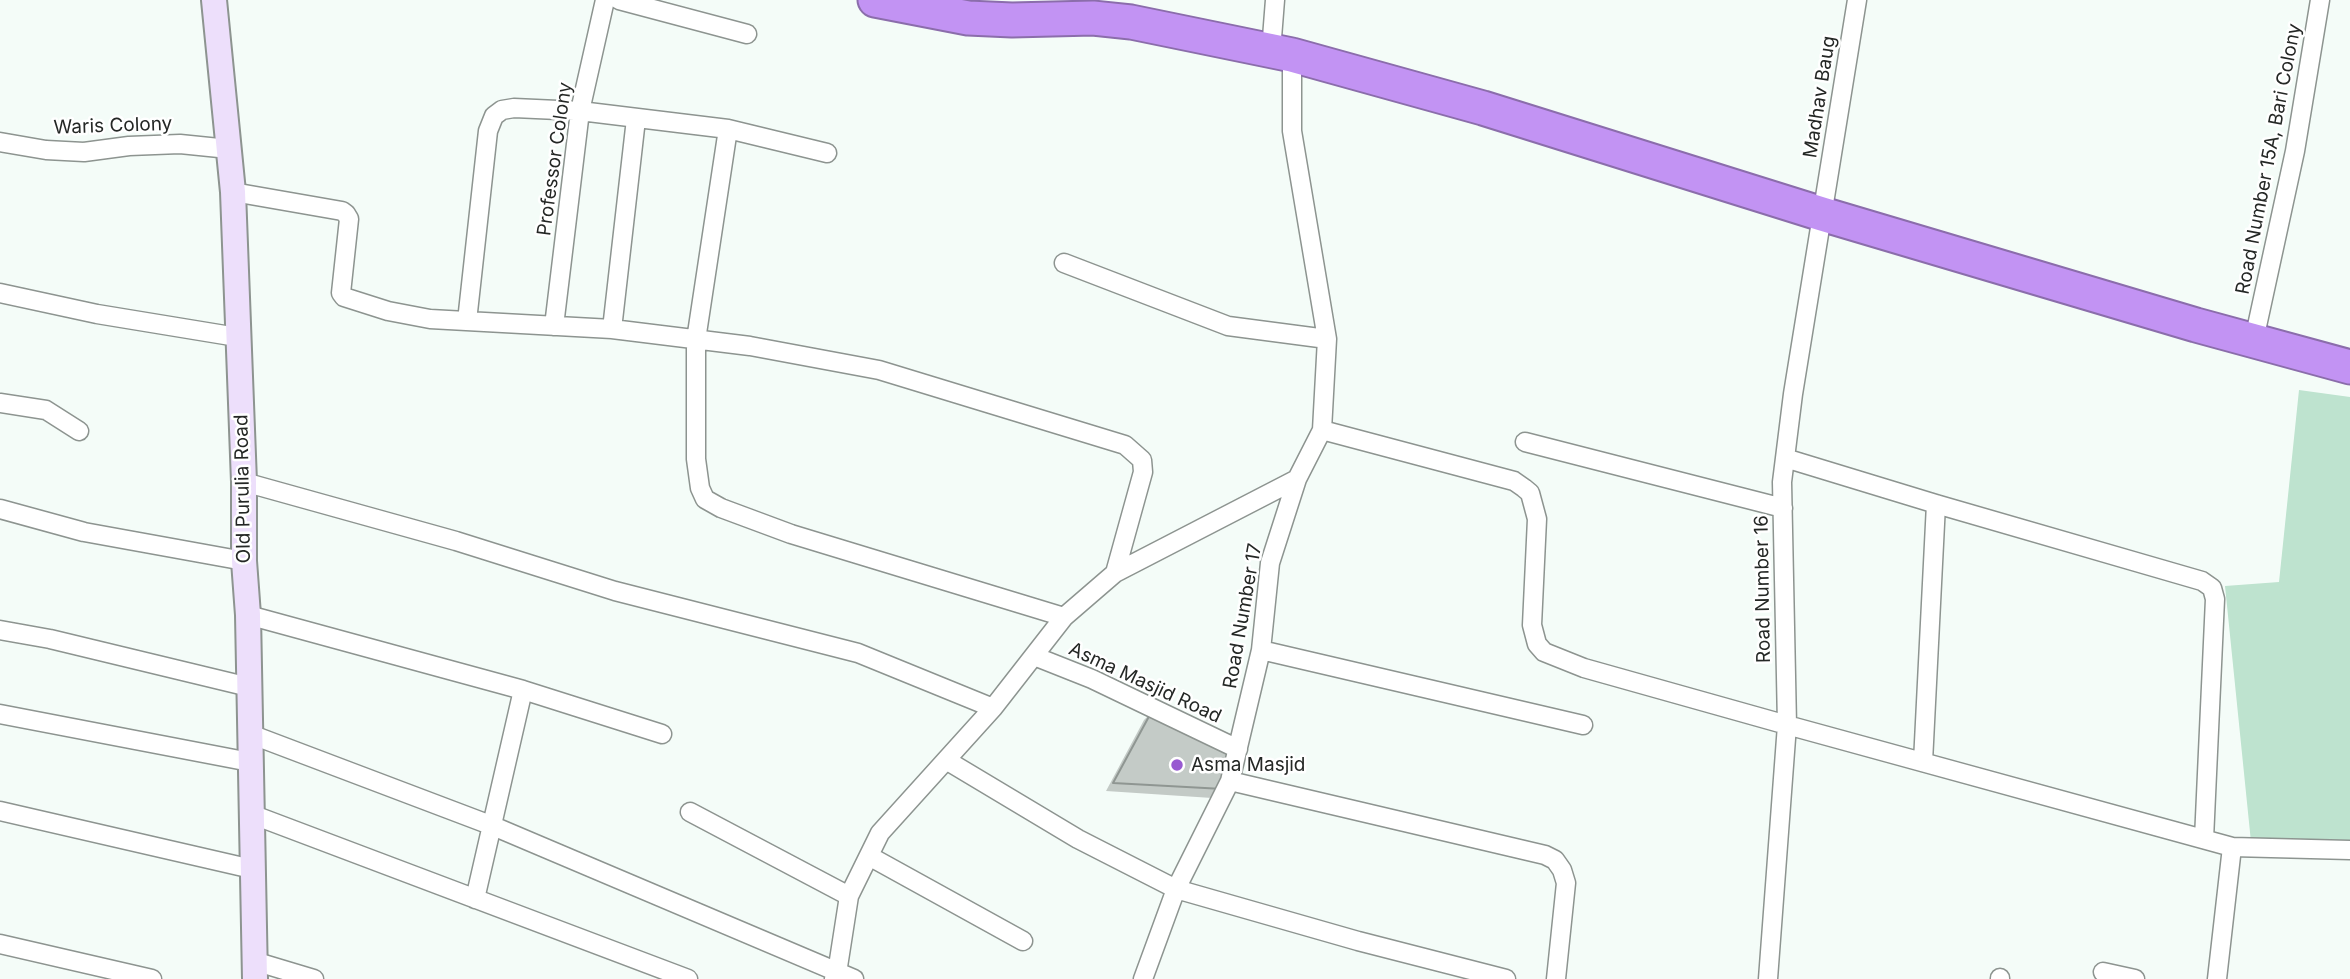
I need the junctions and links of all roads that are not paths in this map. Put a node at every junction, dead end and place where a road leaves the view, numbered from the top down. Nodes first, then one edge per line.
1 (214, 0) edge
2 (605, 0) edge
3 (620, 0) edge
4 (875, 0) edge
5 (944, 0) edge
6 (1275, 0) edge
7 (1857, 0) edge
8 (2320, 0) edge
9 (747, 34) dead end
10 (1286, 45) junction
11 (580, 111) junction
12 (636, 119) junction
13 (728, 130) junction
14 (0, 142) edge
15 (229, 149) junction
16 (827, 153) dead end
17 (233, 192) junction
18 (1823, 207) junction
19 (1064, 263) dead end
20 (0, 293) edge
21 (467, 321) junction
22 (554, 326) junction
23 (2257, 326) junction
24 (612, 329) junction
25 (237, 337) junction
26 (1327, 339) junction
27 (696, 340) junction
28 (2350, 351) edge
29 (2350, 367) edge
30 (0, 403) edge
31 (1322, 430) junction
32 (79, 431) dead end
33 (1525, 442) dead end
34 (1785, 458) junction
35 (1297, 479) junction
36 (244, 482) junction
37 (1936, 504) junction
38 (1783, 508) junction
39 (0, 509) edge
40 (244, 561) junction
41 (1115, 573) junction
42 (248, 615) junction
43 (1064, 617) junction
44 (0, 630) edge
45 (1261, 650) junction
46 (1034, 656) junction
47 (249, 687) junction
48 (523, 690) junction
49 (993, 708) junction
50 (0, 714) edge
51 (1583, 725) dead end
52 (1787, 725) junction
53 (250, 734) junction
54 (662, 734) dead end
55 (1238, 749) junction
56 (946, 760) junction
57 (250, 762) junction
58 (1923, 762) junction
59 (1230, 781) junction
60 (0, 811) edge
61 (690, 812) dead end
62 (251, 814) junction
63 (493, 826) junction
64 (2204, 839) junction
65 (2232, 847) junction
66 (2350, 850) edge
67 (869, 856) junction
68 (252, 869) junction
69 (1176, 888) junction
70 (849, 896) junction
71 (475, 900) junction
72 (1023, 941) dead end
73 (0, 944) edge
74 (254, 970) edge
75 (2103, 972) dead end
76 (842, 977) edge
77 (152, 979) edge
78 (314, 979) edge
79 (688, 979) edge
80 (1143, 979) edge
81 (1506, 979) edge
82 (1556, 979) edge
83 (1768, 979) edge
84 (2135, 979) edge
85 (2217, 979) edge

1 - 15 main road, Old Purulia Road
2 - 11 street, Professor Colony
3 - 9 street
4 - 10 highway
5 - 10 highway
6 - 10 street, Road Number 17
7 - 18 street, Madhav Baug
8 - 23 street, Road Number 15A, Bari Colony
10 - 18 highway
10 - 26 street, Road Number 17
11 - 12 street
11 - 21 street
11 - 22 street, Professor Colony
12 - 13 street
12 - 24 street
13 - 16 street
13 - 27 street
14 - 15 street, Waris Colony
15 - 17 main road, Old Purulia Road
17 - 21 street
17 - 25 main road, Old Purulia Road
18 - 23 highway
18 - 29 highway
18 - 34 street, Road Number 16
19 - 26 street
20 - 25 street
21 - 22 street
22 - 24 street
23 - 28 highway
24 - 27 street
25 - 36 main road, Old Purulia Road
26 - 31 street, Road Number 17
27 - 41 street
27 - 43 street
30 - 32 street
31 - 35 street, Road Number 17
31 - 52 street
33 - 38 street
34 - 37 street
34 - 38 street, Road Number 16
35 - 41 street
35 - 45 street, Road Number 17
36 - 40 main road, Old Purulia Road
36 - 49 street
37 - 58 street
37 - 64 street
38 - 52 street, Road Number 16
39 - 40 street
40 - 42 main road, Old Purulia Road
41 - 43 street
42 - 47 main road, Old Purulia Road
42 - 48 street
43 - 46 street
44 - 47 street
45 - 51 street
45 - 55 street, Road Number 17
46 - 49 street
46 - 55 street, Asma Masjid Road
47 - 53 main road, Old Purulia Road
48 - 54 street
48 - 63 street
49 - 56 street
50 - 57 street
52 - 58 street
52 - 83 street, Road Number 16
53 - 57 main road, Old Purulia Road
53 - 63 street
55 - 59 street, Road Number 17
56 - 67 street
56 - 69 street
57 - 62 main road, Old Purulia Road
58 - 64 street
59 - 69 street, Road Number 17
59 - 82 street
60 - 68 street
61 - 70 street
62 - 68 main road, Old Purulia Road
62 - 71 street
63 - 71 street
63 - 76 street
64 - 65 street
65 - 66 street
65 - 85 street
67 - 70 street
67 - 72 street
68 - 74 main road, Old Purulia Road
69 - 80 street, Road Number 17
69 - 81 street
70 - 76 street
71 - 79 street
73 - 77 street
74 - 78 street
75 - 84 street

